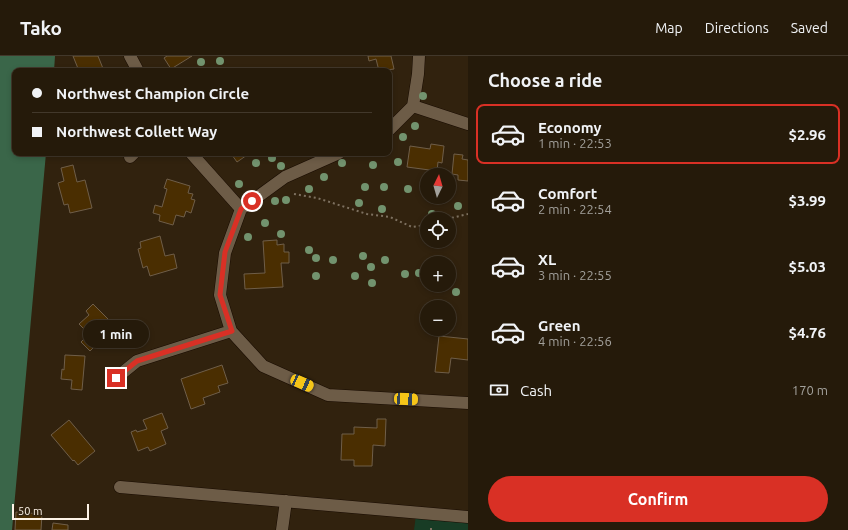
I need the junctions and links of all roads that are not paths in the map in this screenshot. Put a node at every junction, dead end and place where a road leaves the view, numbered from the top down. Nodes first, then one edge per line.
1 (130, 56) edge
2 (419, 56) edge
3 (136, 68) edge
4 (413, 106) junction
5 (468, 124) edge
6 (392, 127) edge
7 (194, 156) edge
8 (332, 156) edge
9 (241, 209) junction
10 (232, 331) junction
11 (116, 378) dead end
12 (468, 403) edge
13 (120, 487) dead end
14 (286, 501) junction
15 (468, 518) edge
16 (282, 530) edge

1 - 3 street
2 - 4 street
4 - 5 street
4 - 6 street
7 - 9 street
8 - 9 street
9 - 10 street
10 - 11 street
10 - 12 street
13 - 14 street
14 - 15 street
14 - 16 street

